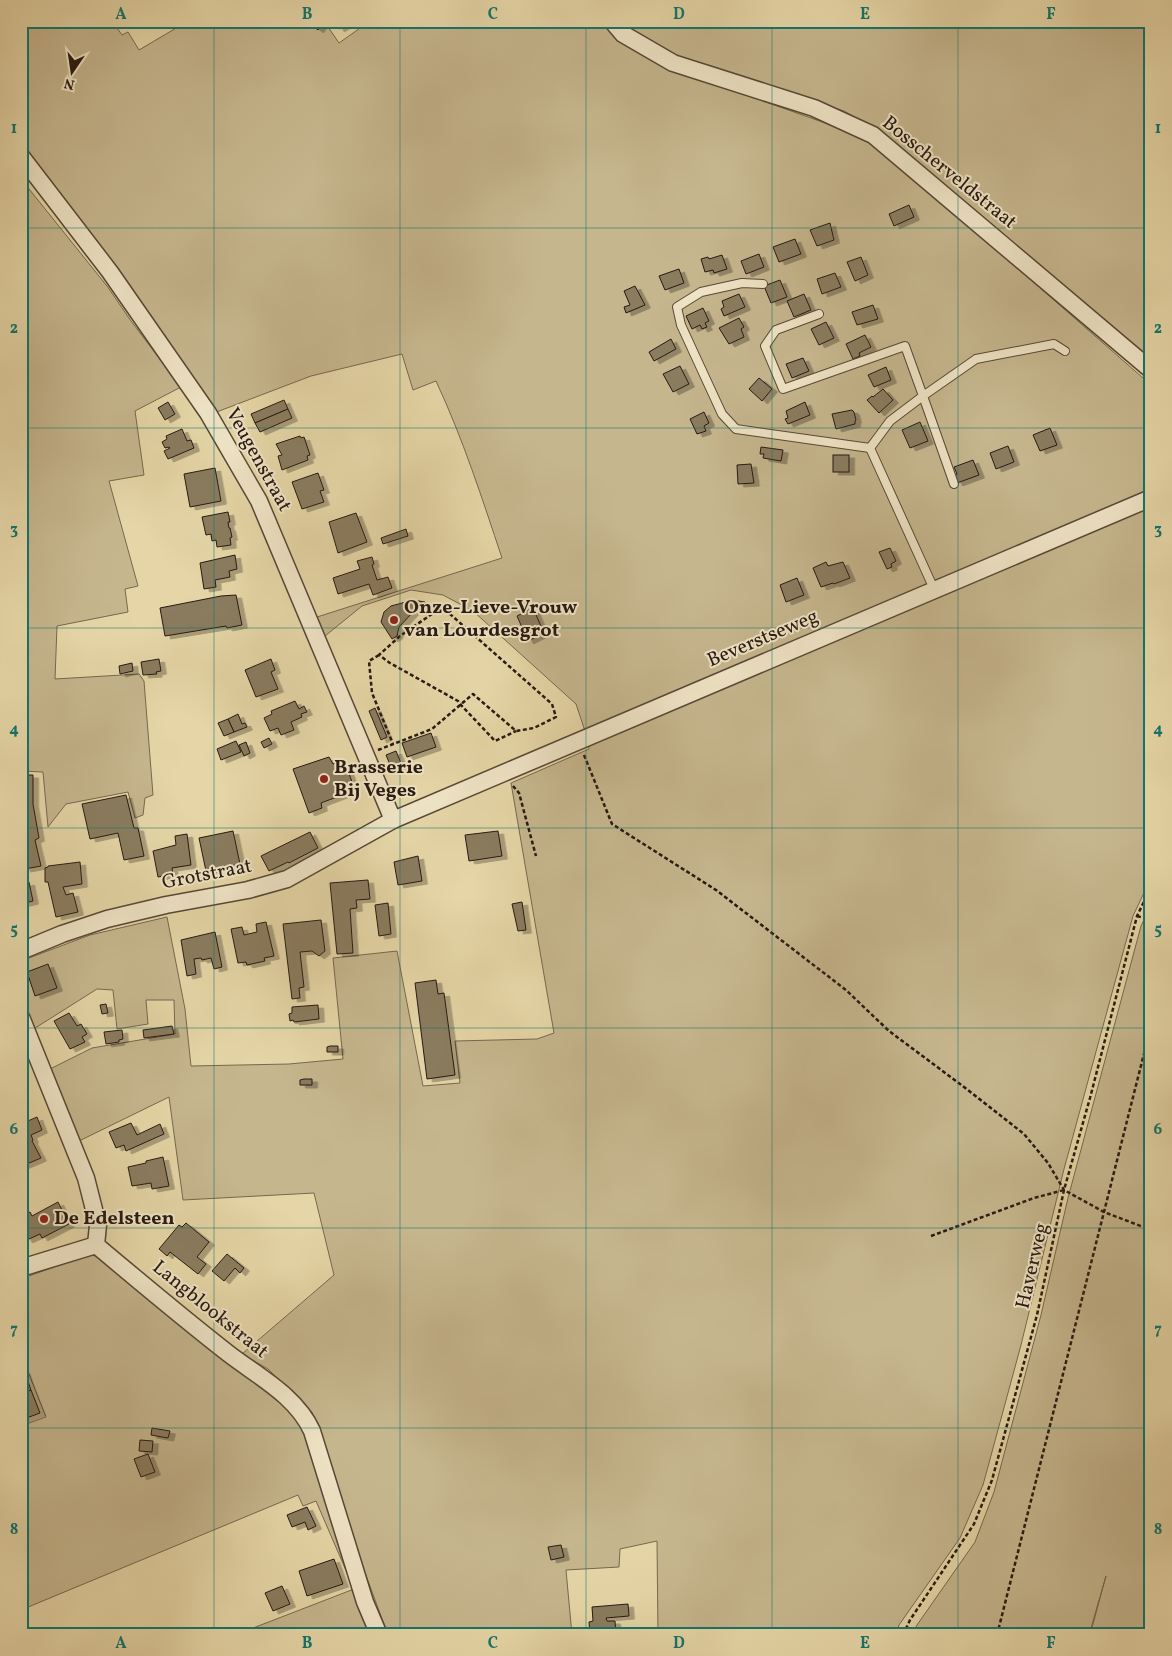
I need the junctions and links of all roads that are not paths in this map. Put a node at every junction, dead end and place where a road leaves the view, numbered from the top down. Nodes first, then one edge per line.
1 (612, 21) edge
2 (21, 156) edge
3 (763, 284) dead end
4 (819, 314) dead end
5 (1065, 351) dead end
6 (1151, 370) edge
7 (923, 396) junction
8 (870, 448) junction
9 (954, 484) dead end
10 (1151, 498) edge
11 (934, 590) junction
12 (393, 820) junction
13 (21, 951) edge
14 (21, 1017) edge
15 (96, 1245) junction
16 (21, 1268) edge
17 (379, 1635) edge

1 - 6 street, Bosscherveldstraat
2 - 12 street, Veugenstraat
3 - 8 lane
4 - 7 lane
5 - 7 lane
7 - 8 lane
7 - 9 lane
8 - 11 lane
10 - 11 street, Beverstseweg
11 - 12 street, Beverstseweg
12 - 13 street, Grotstraat
14 - 15 street
15 - 16 street
15 - 17 street, Langblookstraat

